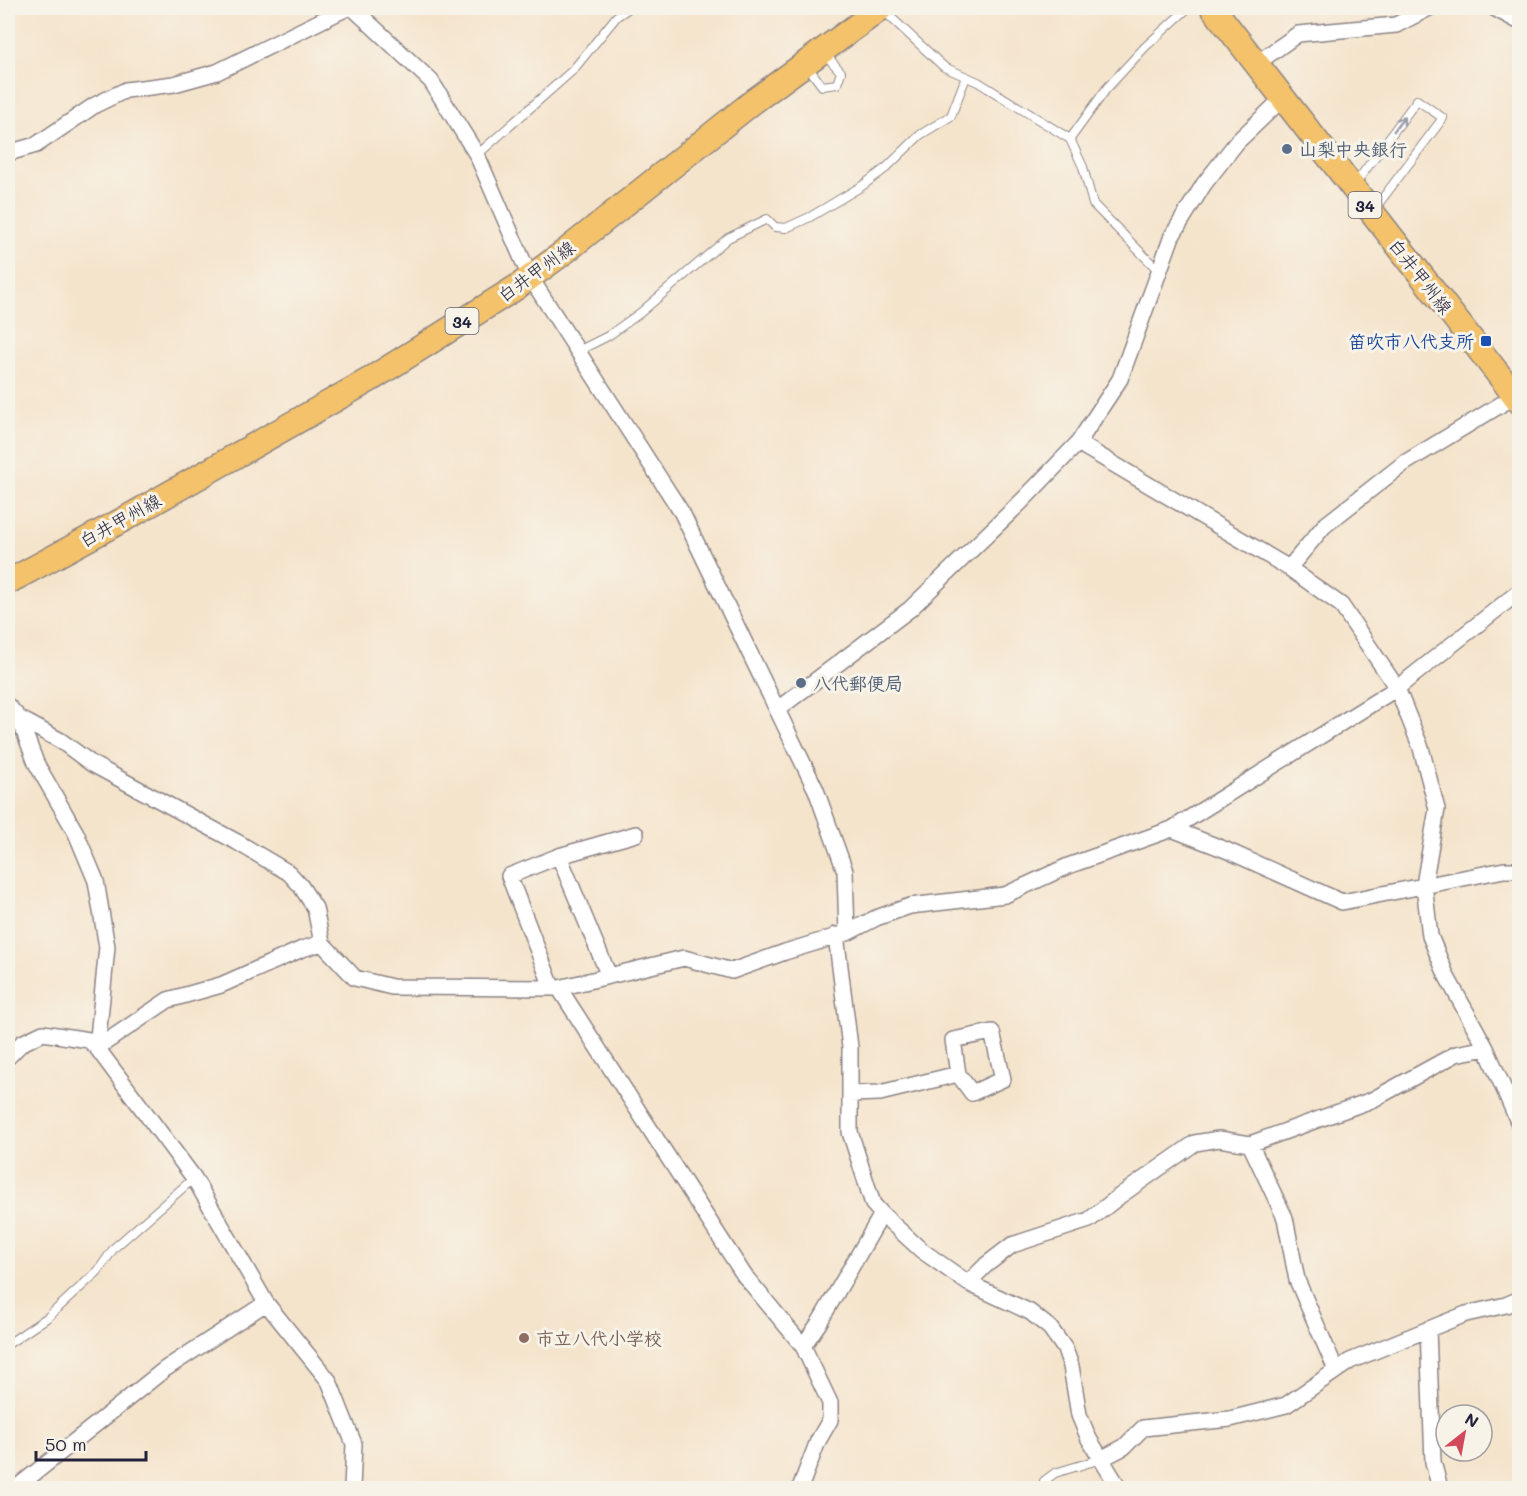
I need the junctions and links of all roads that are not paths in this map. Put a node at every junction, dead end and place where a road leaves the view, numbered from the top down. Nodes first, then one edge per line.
1 (346, 8) edge
2 (352, 8) edge
3 (629, 8) edge
4 (880, 8) edge
5 (1188, 8) edge
6 (1213, 8) edge
7 (1429, 8) edge
8 (1494, 8) edge
9 (1520, 22) edge
10 (1257, 63) junction
11 (966, 77) junction
12 (1283, 98) junction
13 (1070, 139) junction
14 (8, 153) edge
15 (477, 155) junction
16 (1352, 188) junction
17 (1371, 213) junction
18 (1158, 270) junction
19 (530, 277) junction
20 (578, 351) junction
21 (1517, 399) edge
22 (1078, 443) junction
23 (1289, 568) junction
24 (8, 582) edge
25 (1520, 591) edge
26 (1397, 688) junction
27 (8, 706) edge
28 (778, 709) junction
29 (19, 718) junction
30 (1172, 829) junction
31 (636, 834) dead end
32 (559, 856) junction
33 (1520, 870) edge
34 (1424, 885) junction
35 (841, 934) junction
36 (322, 943) junction
37 (609, 976) junction
38 (556, 987) junction
39 (97, 1048) junction
40 (1486, 1048) junction
41 (8, 1057) edge
42 (958, 1074) dead end
43 (850, 1094) junction
44 (1520, 1126) edge
45 (1250, 1144) junction
46 (194, 1178) junction
47 (882, 1214) junction
48 (968, 1283) junction
49 (1520, 1299) edge
50 (266, 1303) junction
51 (1428, 1329) junction
52 (8, 1344) edge
53 (803, 1346) junction
54 (1336, 1370) junction
55 (1101, 1459) junction
56 (16, 1488) edge
57 (352, 1488) edge
58 (800, 1488) edge
59 (1043, 1488) edge
60 (1119, 1488) edge
61 (1440, 1488) edge

1 - 14 street
2 - 15 street
3 - 15 lane
4 - 11 lane
4 - 19 main road, 白井甲州線 / 34
5 - 13 lane
6 - 10 main road, 白井甲州線 / 34
7 - 10 street
8 - 9 street
10 - 12 main road, 白井甲州線 / 34
11 - 13 lane
11 - 20 lane
12 - 16 main road, 白井甲州線 / 34
12 - 18 street
13 - 18 lane
15 - 19 street
16 - 17 main road, 白井甲州線 / 34
16 -> 17 lane
17 - 21 main road, 白井甲州線 / 34
18 - 22 street
19 - 20 street
19 - 24 main road, 白井甲州線 / 34
20 - 28 street
21 - 23 street
22 - 23 street
22 - 28 street
23 - 26 street
25 - 26 street
26 - 30 street
26 - 34 street
27 - 29 street
28 - 35 street
29 - 36 street
29 - 39 street
30 - 34 street
30 - 35 street
31 - 32 street
32 - 37 street
32 - 38 street
33 - 34 street
34 - 40 street
35 - 37 street
35 - 43 street
36 - 38 street
36 - 39 street
37 - 38 street
38 - 53 street
39 - 41 street
39 - 46 street
40 - 44 street
40 - 45 street
42 - 43 street
43 - 47 street
45 - 48 street
45 - 54 street
46 - 50 street
46 - 52 lane
47 - 48 street
47 - 53 street
48 - 55 street
49 - 51 street
50 - 56 street
50 - 57 street
51 - 54 street
51 - 61 street
53 - 58 street
54 - 55 street
55 - 59 lane
55 - 60 street

